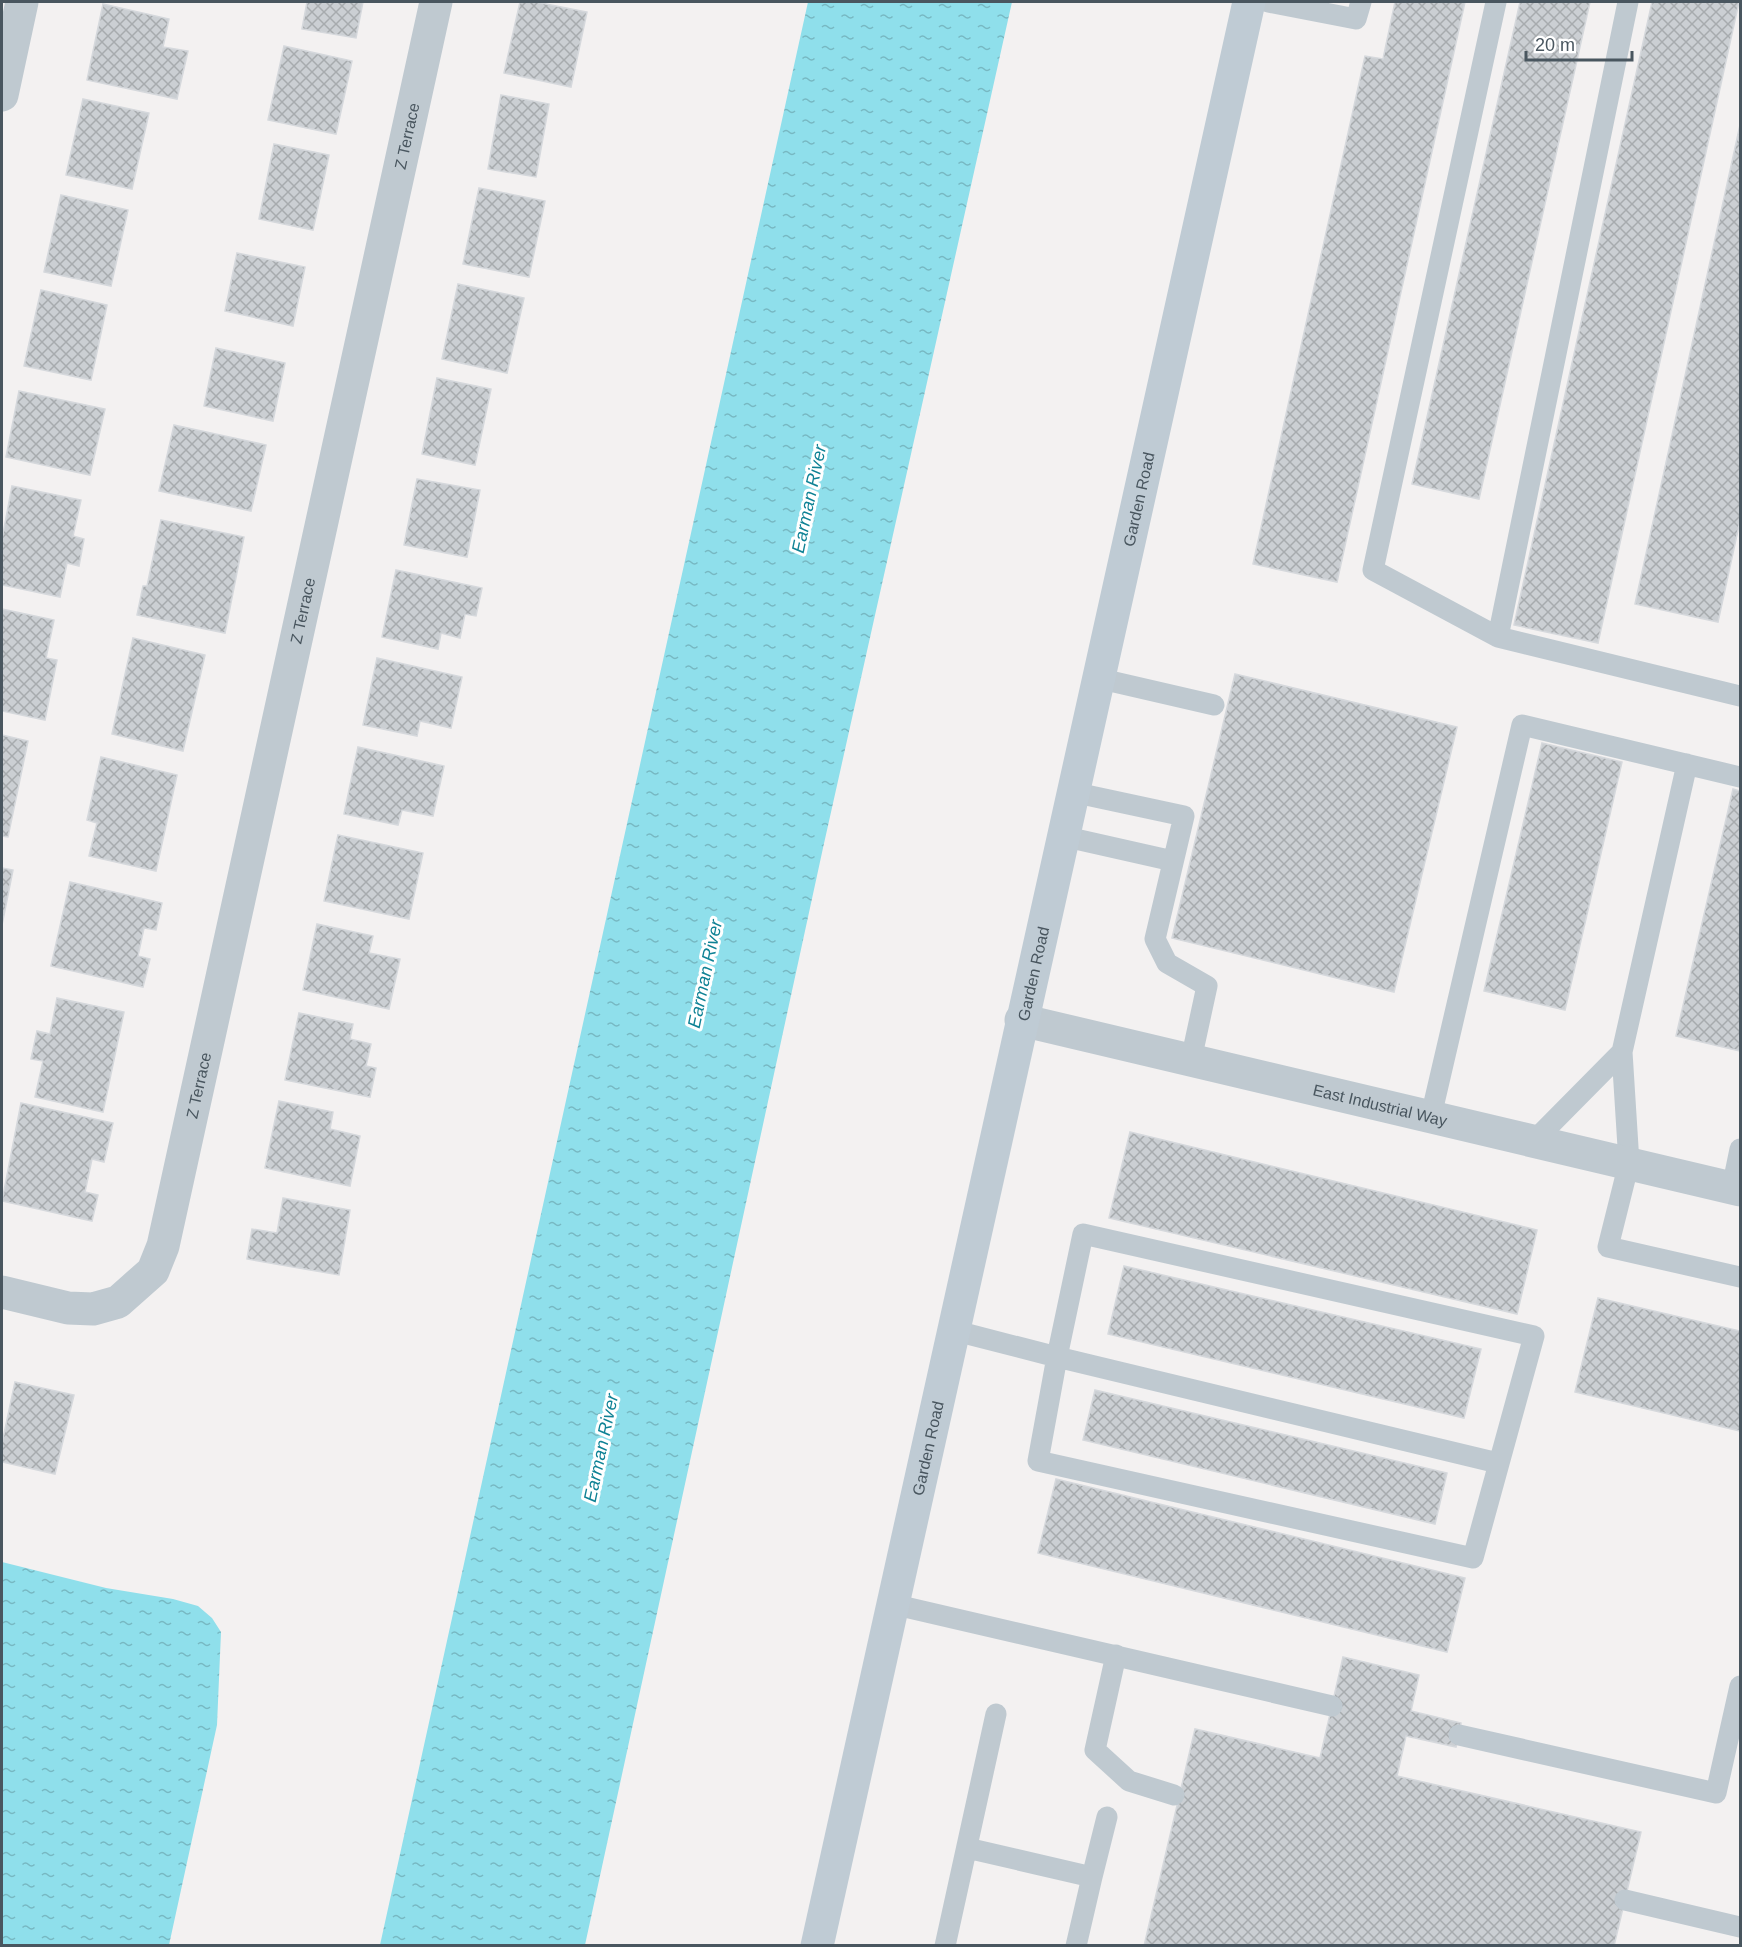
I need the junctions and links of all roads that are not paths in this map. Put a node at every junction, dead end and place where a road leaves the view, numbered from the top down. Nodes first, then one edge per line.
1 (22, 2) edge
2 (436, 2) edge
3 (1249, 2) edge
4 (1268, 2) edge
5 (1361, 2) edge
6 (1496, 2) edge
7 (1628, 2) edge
8 (2, 95) edge
9 (1498, 637) junction
10 (1097, 678) junction
11 (1740, 696) edge
12 (1214, 705) dead end
13 (1687, 764) junction
14 (1740, 777) edge
15 (1072, 792) junction
16 (1062, 836) junction
17 (1173, 861) junction
18 (1021, 1020) junction
19 (1622, 1052) junction
20 (1191, 1060) junction
21 (1431, 1116) junction
22 (1534, 1141) junction
23 (1740, 1149) edge
24 (1629, 1163) junction
25 (1736, 1189) edge
26 (1740, 1277) edge
27 (2, 1292) edge
28 (952, 1330) junction
29 (1057, 1357) junction
30 (1498, 1463) junction
31 (892, 1604) junction
32 (1116, 1655) junction
33 (1740, 1686) edge
34 (1332, 1706) dead end
35 (996, 1714) dead end
36 (1459, 1735) dead end
37 (1174, 1795) dead end
38 (1107, 1816) dead end
39 (967, 1848) junction
40 (1092, 1877) junction
41 (1625, 1900) dead end
42 (1740, 1927) edge
43 (816, 1946) edge
44 (945, 1946) edge
45 (1076, 1946) edge

1 - 8 street
2 - 27 street, Z Terrace
3 - 10 street, Garden Road
4 - 5 lane
6 - 9 lane
7 - 9 lane
9 - 11 lane
10 - 12 lane
10 - 15 street, Garden Road
13 - 14 lane
13 - 19 lane
13 - 21 lane
15 - 16 street, Garden Road
15 - 17 lane
16 - 17 lane
16 - 18 street, Garden Road
17 - 20 lane
18 - 20 street, East Industrial Way
18 - 28 street, Garden Road
19 - 22 lane
19 - 24 lane
20 - 21 street, East Industrial Way
21 - 22 street, East Industrial Way
22 - 24 street, East Industrial Way
23 - 25 lane
24 - 25 street, East Industrial Way
24 - 26 lane
28 - 29 lane
28 - 31 street, Garden Road
29 - 30 lane
29 - 30 lane
29 - 30 lane
31 - 32 lane
31 - 43 street, Garden Road
32 - 34 lane
32 - 37 lane
33 - 36 lane
35 - 39 lane
38 - 40 lane
39 - 40 lane
39 - 44 lane
40 - 45 lane
41 - 42 lane

